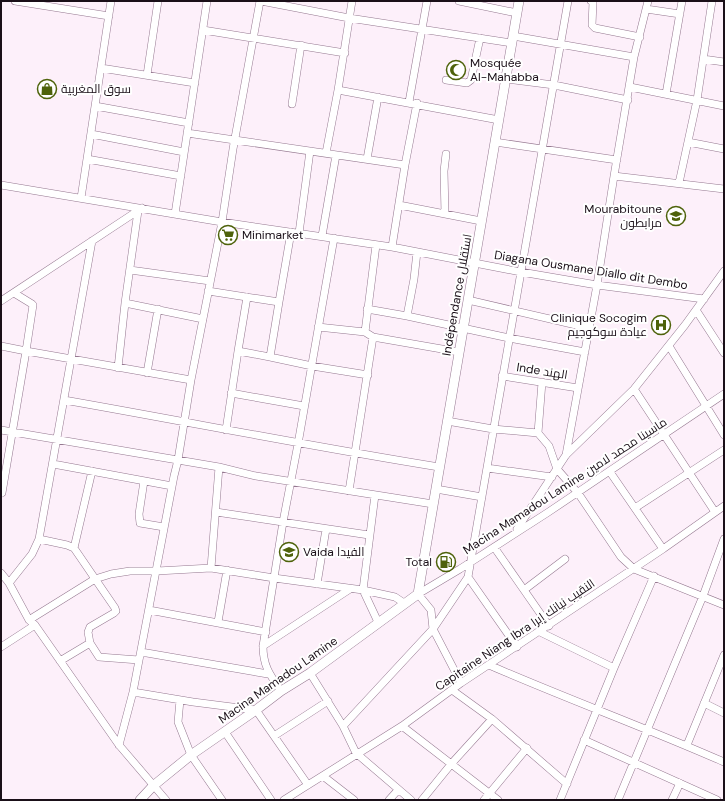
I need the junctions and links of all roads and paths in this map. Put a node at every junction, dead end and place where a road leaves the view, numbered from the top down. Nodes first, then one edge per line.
1 (15, 1) edge
2 (111, 1) edge
3 (158, 1) edge
4 (207, 1) edge
5 (261, 1) edge
6 (352, 1) edge
7 (427, 1) edge
8 (459, 1) edge
9 (519, 1) edge
10 (568, 1) edge
11 (591, 1) edge
12 (648, 1) edge
13 (682, 1) edge
14 (712, 1) edge
15 (646, 9) junction
16 (517, 13) junction
17 (680, 14) junction
18 (109, 16) junction
19 (349, 18) junction
20 (422, 29) junction
21 (203, 30) junction
22 (253, 37) junction
23 (640, 37) junction
24 (480, 38) junction
25 (512, 40) junction
26 (301, 45) junction
27 (561, 45) junction
28 (345, 53) junction
29 (634, 57) junction
30 (703, 59) junction
31 (724, 62) edge
32 (101, 68) junction
33 (147, 75) junction
34 (506, 78) junction
35 (446, 80) dead end
36 (195, 83) junction
37 (554, 85) junction
38 (630, 87) junction
39 (338, 90) junction
40 (666, 94) junction
41 (378, 97) junction
42 (628, 100) junction
43 (697, 100) junction
44 (409, 102) junction
45 (417, 103) junction
46 (292, 104) dead end
47 (95, 106) junction
48 (724, 106) edge
49 (499, 120) junction
50 (189, 123) junction
51 (187, 132) junction
52 (91, 134) junction
53 (234, 140) junction
54 (495, 142) junction
55 (688, 142) junction
56 (542, 149) junction
57 (724, 149) edge
58 (310, 151) junction
59 (184, 152) junction
60 (326, 154) junction
61 (446, 154) dead end
62 (336, 155) junction
63 (87, 159) junction
64 (367, 159) junction
65 (617, 160) junction
66 (405, 165) junction
67 (181, 176) junction
68 (614, 176) junction
69 (679, 183) junction
70 (1, 185) edge
71 (724, 189) edge
72 (82, 198) junction
73 (399, 205) junction
74 (140, 209) junction
75 (175, 214) junction
76 (445, 214) junction
77 (481, 221) junction
78 (222, 222) junction
79 (295, 232) junction
80 (322, 236) junction
81 (334, 238) junction
82 (92, 241) junction
83 (376, 245) junction
84 (392, 247) junction
85 (417, 252) junction
86 (474, 262) junction
87 (130, 270) junction
88 (724, 271) edge
89 (521, 272) junction
90 (210, 281) junction
91 (597, 285) junction
92 (208, 291) junction
93 (14, 293) junction
94 (247, 297) junction
95 (704, 299) junction
96 (468, 300) junction
97 (1, 301) edge
98 (279, 302) junction
99 (125, 303) junction
100 (367, 309) junction
101 (158, 310) junction
102 (515, 310) junction
103 (696, 310) junction
104 (407, 316) junction
105 (203, 319) junction
106 (318, 327) junction
107 (589, 328) junction
108 (463, 329) junction
109 (365, 332) junction
110 (373, 337) junction
111 (509, 338) junction
112 (721, 342) edge
113 (1, 346) edge
114 (669, 346) junction
115 (26, 351) junction
116 (238, 351) junction
117 (459, 352) junction
118 (585, 352) junction
119 (724, 353) edge
120 (270, 357) junction
121 (71, 360) junction
122 (312, 366) junction
123 (118, 368) junction
124 (147, 373) junction
125 (368, 375) junction
126 (502, 376) junction
127 (191, 380) junction
128 (542, 382) junction
129 (578, 388) junction
130 (634, 389) junction
131 (231, 393) junction
132 (724, 394) edge
133 (64, 400) junction
134 (304, 406) junction
135 (706, 406) junction
136 (184, 421) junction
137 (447, 421) junction
138 (493, 429) junction
139 (1, 430) edge
140 (226, 430) junction
141 (13, 432) junction
142 (538, 433) junction
143 (662, 434) junction
144 (724, 434) edge
145 (56, 440) junction
146 (298, 444) junction
147 (724, 450) edge
148 (356, 454) junction
149 (566, 455) junction
150 (178, 460) junction
151 (53, 464) junction
152 (219, 467) junction
153 (439, 467) junction
154 (487, 468) junction
155 (558, 469) junction
156 (92, 471) junction
157 (610, 472) junction
158 (688, 472) junction
159 (552, 477) junction
160 (144, 481) junction
161 (291, 481) junction
162 (172, 486) junction
163 (436, 489) junction
164 (349, 491) junction
165 (578, 493) junction
166 (1, 494) edge
167 (375, 495) junction
168 (482, 497) junction
169 (433, 504) junction
170 (724, 506) edge
171 (635, 508) junction
172 (216, 512) junction
173 (715, 512) junction
174 (283, 522) junction
175 (164, 527) junction
176 (326, 529) junction
177 (515, 533) junction
178 (369, 535) junction
179 (724, 539) edge
180 (39, 540) junction
181 (494, 547) junction
182 (74, 548) junction
183 (663, 549) junction
184 (565, 559) dead end
185 (471, 561) junction
186 (211, 568) junction
187 (634, 568) junction
188 (227, 570) junction
189 (157, 571) junction
190 (1, 573) edge
191 (654, 576) junction
192 (468, 577) junction
193 (274, 578) junction
194 (95, 579) junction
195 (9, 582) junction
196 (317, 584) junction
197 (350, 589) junction
198 (363, 590) junction
199 (524, 590) junction
200 (418, 594) junction
201 (702, 596) junction
202 (404, 603) junction
203 (724, 605) edge
204 (149, 610) junction
205 (29, 620) junction
206 (218, 622) junction
207 (378, 622) junction
208 (35, 625) junction
209 (549, 626) junction
210 (433, 629) junction
211 (266, 632) junction
212 (540, 632) junction
213 (90, 643) junction
214 (263, 646) junction
215 (517, 646) junction
216 (1, 647) edge
217 (141, 652) junction
218 (724, 655) edge
219 (139, 660) junction
220 (60, 661) junction
221 (489, 665) junction
222 (614, 668) junction
223 (721, 669) edge
224 (310, 673) junction
225 (268, 674) junction
226 (461, 683) junction
227 (452, 690) junction
228 (281, 691) junction
229 (133, 692) junction
230 (180, 700) junction
231 (328, 701) junction
232 (704, 703) junction
233 (256, 710) junction
234 (597, 710) junction
235 (724, 713) edge
236 (492, 719) junction
237 (343, 726) junction
238 (402, 726) junction
239 (648, 730) junction
240 (225, 732) junction
241 (274, 736) junction
242 (584, 740) junction
243 (119, 745) junction
244 (688, 746) junction
245 (527, 748) junction
246 (356, 754) junction
247 (191, 755) junction
248 (724, 762) edge
249 (452, 763) junction
250 (634, 763) junction
251 (319, 777) junction
252 (680, 783) junction
253 (567, 784) junction
254 (308, 785) junction
255 (153, 786) junction
256 (398, 790) junction
257 (490, 793) junction
258 (140, 800) edge
259 (166, 800) edge
260 (222, 800) edge
261 (271, 800) edge
262 (284, 800) edge
263 (354, 800) edge
264 (389, 800) edge
265 (411, 800) edge
266 (422, 800) edge
267 (484, 800) edge
268 (498, 800) edge
269 (560, 800) edge
270 (618, 800) edge
271 (672, 800) edge
272 (717, 800) edge

1 - 18 street
2 - 18 street
3 - 33 street
4 - 21 street
5 - 19 street
5 - 22 street
6 - 19 street
7 - 20 street
8 - 16 street
9 - 16 street, Indépendance استقلال
10 - 27 street
11 - 23 street
12 - 15 street
13 - 17 street
14 - 30 street
15 - 17 street
15 - 23 street
16 - 25 street, Indépendance استقلال
17 - 40 street
18 - 32 street
19 - 20 street
19 - 28 street
20 - 24 street
20 - 44 street
21 - 22 street
21 - 36 street
22 - 26 street
22 - 53 street
23 - 29 street
24 - 25 street
24 - 35 street
25 - 27 street
25 - 34 street, Indépendance استقلال
26 - 28 street
26 - 46 street
27 - 29 street
27 - 37 street
28 - 39 street
29 - 38 street
30 - 31 street
30 - 43 street
32 - 33 street
32 - 47 street
33 - 36 street
34 - 37 street
34 - 49 street, Indépendance استقلال
36 - 50 street
37 - 42 street
37 - 56 street
38 - 40 street
38 - 42 street
39 - 41 street
39 - 60 street
40 - 43 street
41 - 44 street
41 - 64 street
42 - 65 street
43 - 48 street
43 - 55 street
44 - 45 street
45 - 49 street
45 - 66 street
47 - 50 street
47 - 52 street
49 - 54 street, Indépendance استقلال
50 - 51 street
51 - 53 street
51 - 59 street
52 - 59 street
52 - 63 street
53 - 58 street
53 - 78 street
54 - 56 street
54 - 77 street, Indépendance استقلال
55 - 57 street
55 - 69 street
56 - 65 street
56 - 89 street
58 - 60 street
58 - 79 street
59 - 67 street
60 - 62 street
61 - 76 street
62 - 64 street
62 - 80 street
63 - 67 street
63 - 72 street
64 - 66 street
65 - 68 street
66 - 73 street
67 - 75 street
68 - 69 street
68 - 91 street
69 - 71 street
70 - 72 street, Diagana Ousmane Diallo dit Dembo
72 - 74 street, Diagana Ousmane Diallo dit Dembo
73 - 76 street
73 - 84 street
74 - 75 street, Diagana Ousmane Diallo dit Dembo
74 - 82 street
74 - 87 street
75 - 78 street, Diagana Ousmane Diallo dit Dembo
76 - 77 street
77 - 86 street, Indépendance استقلال
78 - 79 street, Diagana Ousmane Diallo dit Dembo
78 - 90 street
79 - 80 street, Diagana Ousmane Diallo dit Dembo
79 - 98 street
80 - 81 street, Diagana Ousmane Diallo dit Dembo
81 - 83 street, Diagana Ousmane Diallo dit Dembo
81 - 106 street
82 - 93 street
82 - 121 street
83 - 84 street, Diagana Ousmane Diallo dit Dembo
83 - 100 street
84 - 85 street, Diagana Ousmane Diallo dit Dembo
85 - 86 street, Diagana Ousmane Diallo dit Dembo
85 - 104 street
86 - 89 street, Diagana Ousmane Diallo dit Dembo
86 - 96 street, Indépendance استقلال
87 - 90 street
87 - 99 street
88 - 95 street
89 - 91 street, Diagana Ousmane Diallo dit Dembo
89 - 102 street
90 - 92 street
91 - 95 street, Diagana Ousmane Diallo dit Dembo
91 - 107 street
92 - 94 street
92 - 105 street
93 - 97 street
93 - 115 street
94 - 98 street
94 - 116 street
95 - 103 street
96 - 102 street
96 - 108 street, Indépendance استقلال
98 - 120 street
99 - 101 street
99 - 123 street
100 - 104 street
100 - 109 street
101 - 105 street
101 - 124 street
102 - 107 street
102 - 111 street
103 - 112 street
103 - 114 street
104 - 108 street
105 - 127 street
106 - 109 street
106 - 122 street
107 - 118 street
108 - 111 street
108 - 117 street, Indépendance استقلال
109 - 110 street
110 - 117 street
110 - 125 street
111 - 118 street
111 - 126 street
112 - 119 street
113 - 115 street
114 - 130 street
114 - 135 street
115 - 121 street
115 - 141 street
116 - 120 street
116 - 131 street
117 - 137 street, Indépendance استقلال
118 - 129 street
120 - 122 street
121 - 123 street
121 - 133 street
122 - 125 street
122 - 134 street
123 - 124 street
124 - 127 street
125 - 148 street
126 - 128 street, Inde الهند
126 - 138 street
127 - 136 street
128 - 129 street, Inde الهند
128 - 142 street
129 - 149 street
130 - 143 street
130 - 149 street
131 - 134 street
131 - 140 street
132 - 135 street, Macina Mamadou Lamine ماسينا محمد لامين
133 - 136 street
133 - 145 street
134 - 146 street
135 - 143 street, Macina Mamadou Lamine ماسينا محمد لامين
135 - 144 street
136 - 140 street
136 - 150 street
137 - 138 street
137 - 153 street, Indépendance استقلال
138 - 142 street
138 - 154 street
139 - 141 street
140 - 146 street
141 - 145 street
141 - 166 street
142 - 155 street
143 - 157 street, Macina Mamadou Lamine ماسينا محمد لامين
143 - 158 street
145 - 150 street
145 - 151 street
146 - 148 street
146 - 161 street
147 - 158 street
148 - 153 street
148 - 164 street
149 - 155 street
150 - 152 street
150 - 162 street
151 - 156 street
151 - 180 street
152 - 161 street
152 - 172 street
153 - 163 street, Indépendance استقلال
154 - 159 street
154 - 168 street
155 - 159 street
155 - 165 street
156 - 160 street
156 - 182 street
157 - 165 street, Macina Mamadou Lamine ماسينا محمد لامين
157 - 171 street
158 - 171 street
158 - 173 street
159 - 177 street
160 - 162 street
160 - 175 street
161 - 164 street
161 - 174 street
162 - 175 street
163 - 168 street
163 - 169 street, Indépendance استقلال
164 - 167 street
165 - 177 street, Macina Mamadou Lamine ماسينا محمد لامين
165 - 187 street
167 - 169 street
167 - 178 street
168 - 185 street
169 - 200 street, Indépendance استقلال
170 - 173 street, Capitaine Niang Ibra النقيب نيانك إبرا
171 - 183 street
172 - 174 street
172 - 186 street
173 - 183 street, Capitaine Niang Ibra النقيب نيانك إبرا
174 - 176 street
174 - 193 street
175 - 189 street
176 - 178 street
176 - 196 street
177 - 181 street, Macina Mamadou Lamine ماسينا محمد لامين
178 - 198 street
179 - 201 street
180 - 182 street
180 - 195 street
181 - 185 street, Macina Mamadou Lamine ماسينا محمد لامين
181 - 199 street
182 - 194 street
183 - 187 street, Capitaine Niang Ibra النقيب نيانك إبرا
184 - 199 street
185 - 192 street
185 - 200 street, Macina Mamadou Lamine ماسينا محمد لامين
186 - 188 street
186 - 189 street
187 - 191 street
187 - 209 street, Capitaine Niang Ibra النقيب نيانك إبرا
188 - 193 street
188 - 206 street
189 - 194 street
189 - 204 street
190 - 195 street
191 - 201 street
191 - 222 street
192 - 210 street
192 - 215 street
193 - 196 street
193 - 211 street
194 - 205 street
194 - 213 street
195 - 205 street
196 - 197 street
197 - 198 street
197 - 214 street
198 - 202 street
198 - 207 street
199 - 209 street
200 - 202 street, Macina Mamadou Lamine
200 - 210 street
201 - 203 street
201 - 239 street
202 - 207 street, Macina Mamadou Lamine
204 - 206 street
204 - 217 street
205 - 208 street
206 - 211 street
207 - 224 street, Macina Mamadou Lamine
208 - 216 street
208 - 220 street
209 - 212 street, Capitaine Niang Ibra النقيب نيانك إبرا
210 - 226 street
210 - 237 street
211 - 214 street
212 - 215 street, Capitaine Niang Ibra النقيب نيانك إبرا
212 - 222 street
213 - 219 street
213 - 220 street
214 - 225 street
215 - 221 street, Capitaine Niang Ibra النقيب نيانك إبرا
217 - 219 street
217 - 225 street
218 - 223 street
219 - 229 street
220 - 243 street
221 - 226 street, Capitaine Niang Ibra النقيب نيانك إبرا
221 - 234 street
222 - 234 street
223 - 232 street
224 - 228 street, Macina Mamadou Lamine
224 - 231 street
225 - 228 street
226 - 227 street, Capitaine Niang Ibra النقيب نيانك إبرا
227 - 236 street
227 - 238 street, Capitaine Niang Ibra النقيب نيانك إبرا
228 - 233 street, Macina Mamadou Lamine
229 - 230 street
229 - 243 street
230 - 233 street
230 - 247 street
231 - 237 street
231 - 241 street
232 - 235 street
232 - 244 street
233 - 240 street, Macina Mamadou Lamine
233 - 241 street
234 - 239 street
234 - 242 street
236 - 245 street
236 - 249 street
237 - 246 street
238 - 246 street, Capitaine Niang Ibra النقيب نيانك إبرا
238 - 249 street
239 - 244 street
239 - 250 street
240 - 247 street, Macina Mamadou Lamine
240 - 261 street
241 - 254 street
242 - 250 street
242 - 253 street
243 - 255 street
244 - 248 street
245 - 253 street
245 - 257 street
246 - 251 street, Capitaine Niang Ibra النقيب نيانك إبرا
246 - 256 street
247 - 255 street, Macina Mamadou Lamine
247 - 260 street
249 - 257 street
249 - 266 street
250 - 252 street
250 - 270 street
251 - 254 street, Capitaine Niang Ibra النقيب نيانك إبرا
251 - 263 street
252 - 271 street
252 - 272 street
253 - 269 street
254 - 262 street, Capitaine Niang Ibra النقيب نيانك إبرا
255 - 258 street, Macina Mamadou Lamine
255 - 259 street
256 - 264 street
256 - 265 street
257 - 267 street
257 - 268 street

